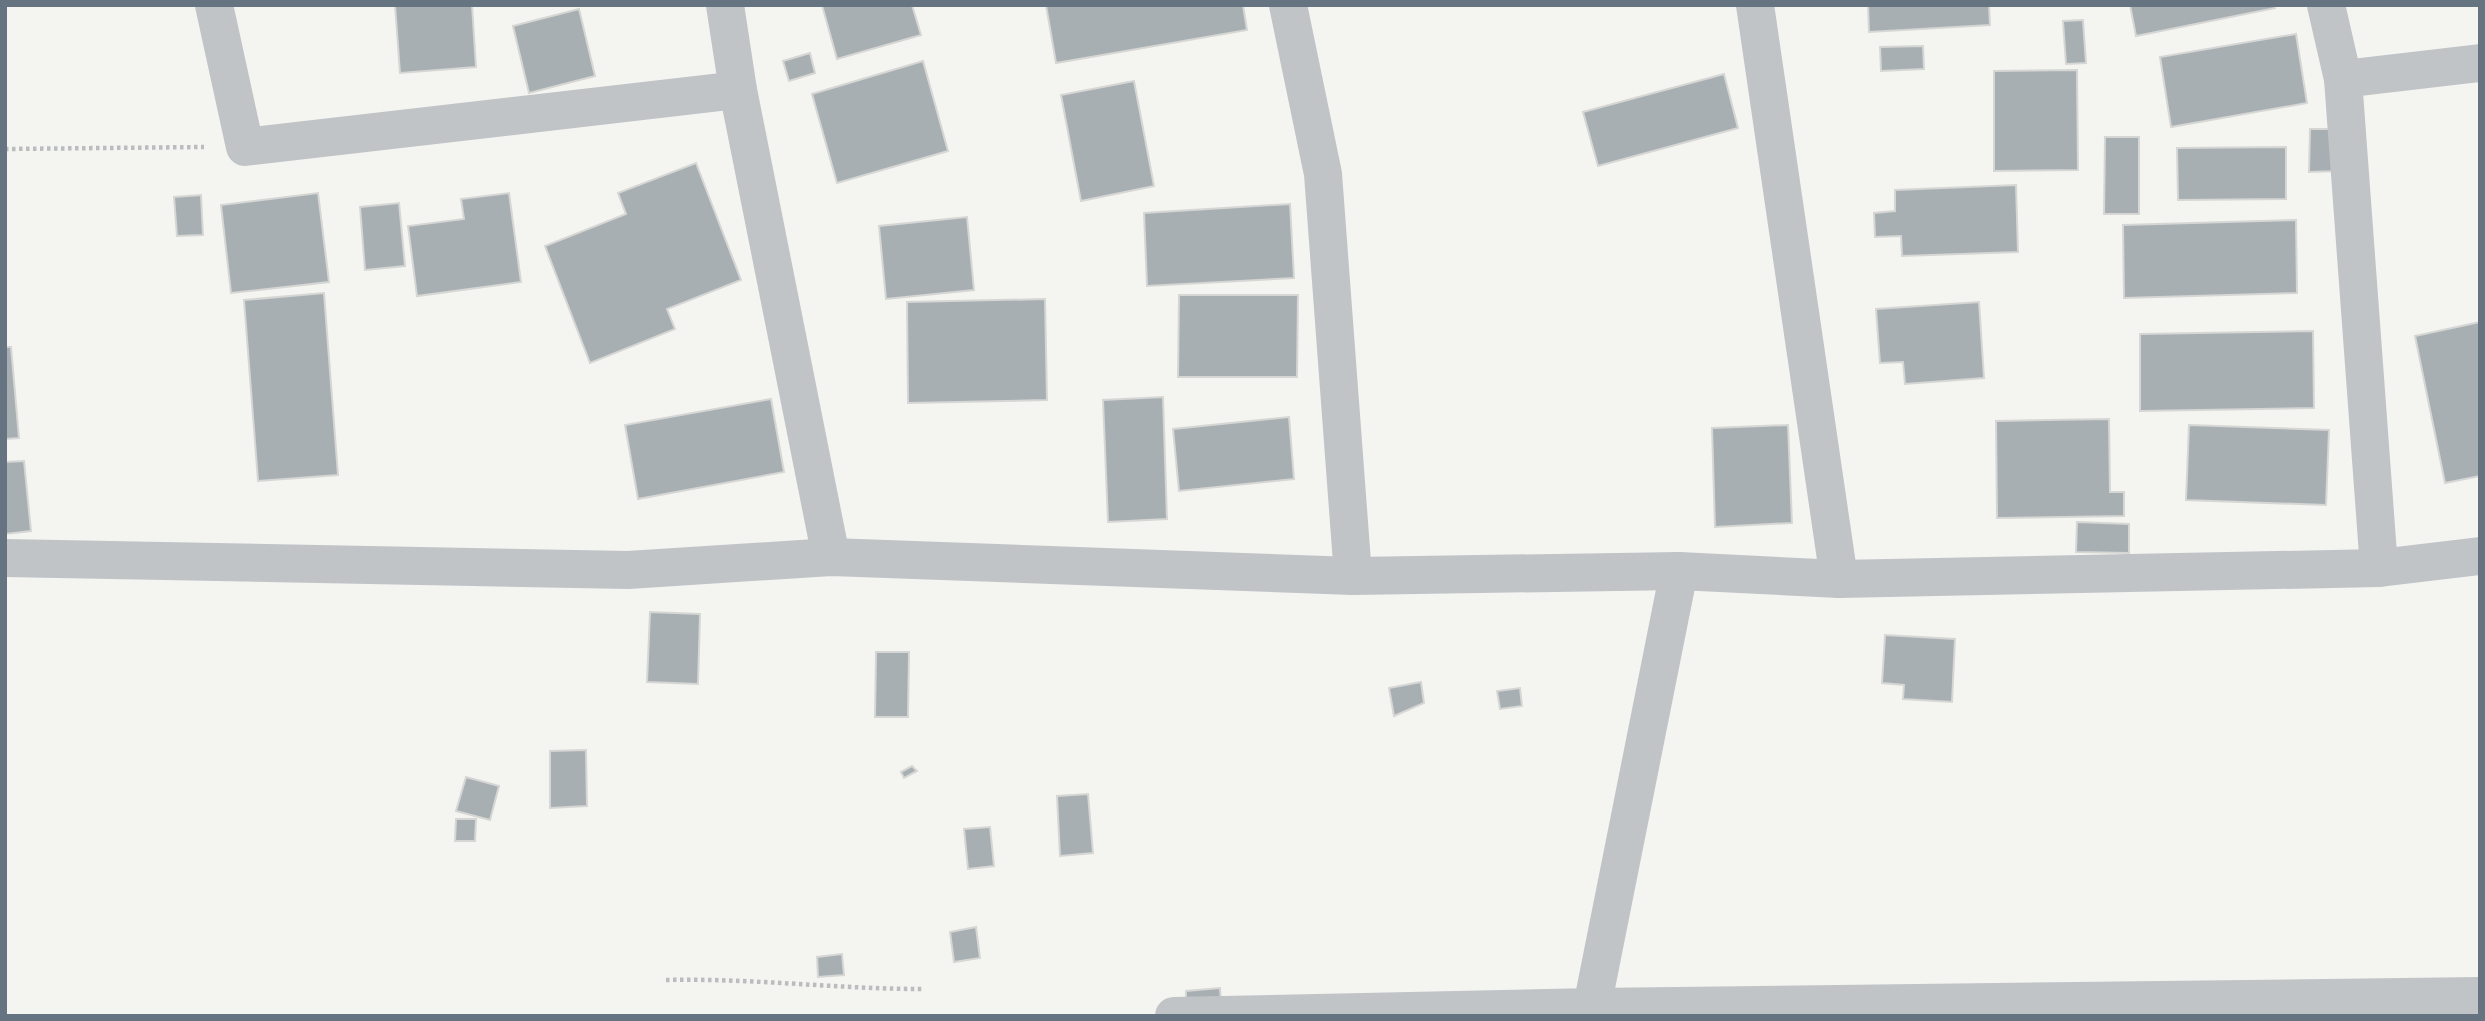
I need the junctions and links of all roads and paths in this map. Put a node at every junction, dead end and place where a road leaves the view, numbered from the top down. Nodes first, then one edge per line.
1 (214, 5) edge
2 (726, 5) edge
3 (1288, 5) edge
4 (1755, 5) edge
5 (2326, 5) edge
6 (2480, 63) edge
7 (2343, 79) junction
8 (738, 90) junction
9 (245, 147) junction
10 (5, 149) edge
11 (2480, 556) edge
12 (831, 557) junction
13 (5, 558) edge
14 (2379, 568) junction
15 (1679, 571) junction
16 (1353, 576) junction
17 (1839, 579) junction
18 (666, 980) dead end
19 (922, 989) dead end
20 (2480, 996) edge
21 (1592, 1011) edge
22 (1174, 1016) edge

1 - 9 street
2 - 8 street
3 - 16 street
4 - 17 street
5 - 7 street
6 - 7 street
7 - 14 street
8 - 9 street
8 - 12 street
9 - 10 path
11 - 14 street
12 - 13 street
12 - 16 street
14 - 17 street
15 - 16 street
15 - 17 street
15 - 21 street
18 - 19 path
20 - 21 street
21 - 22 street

